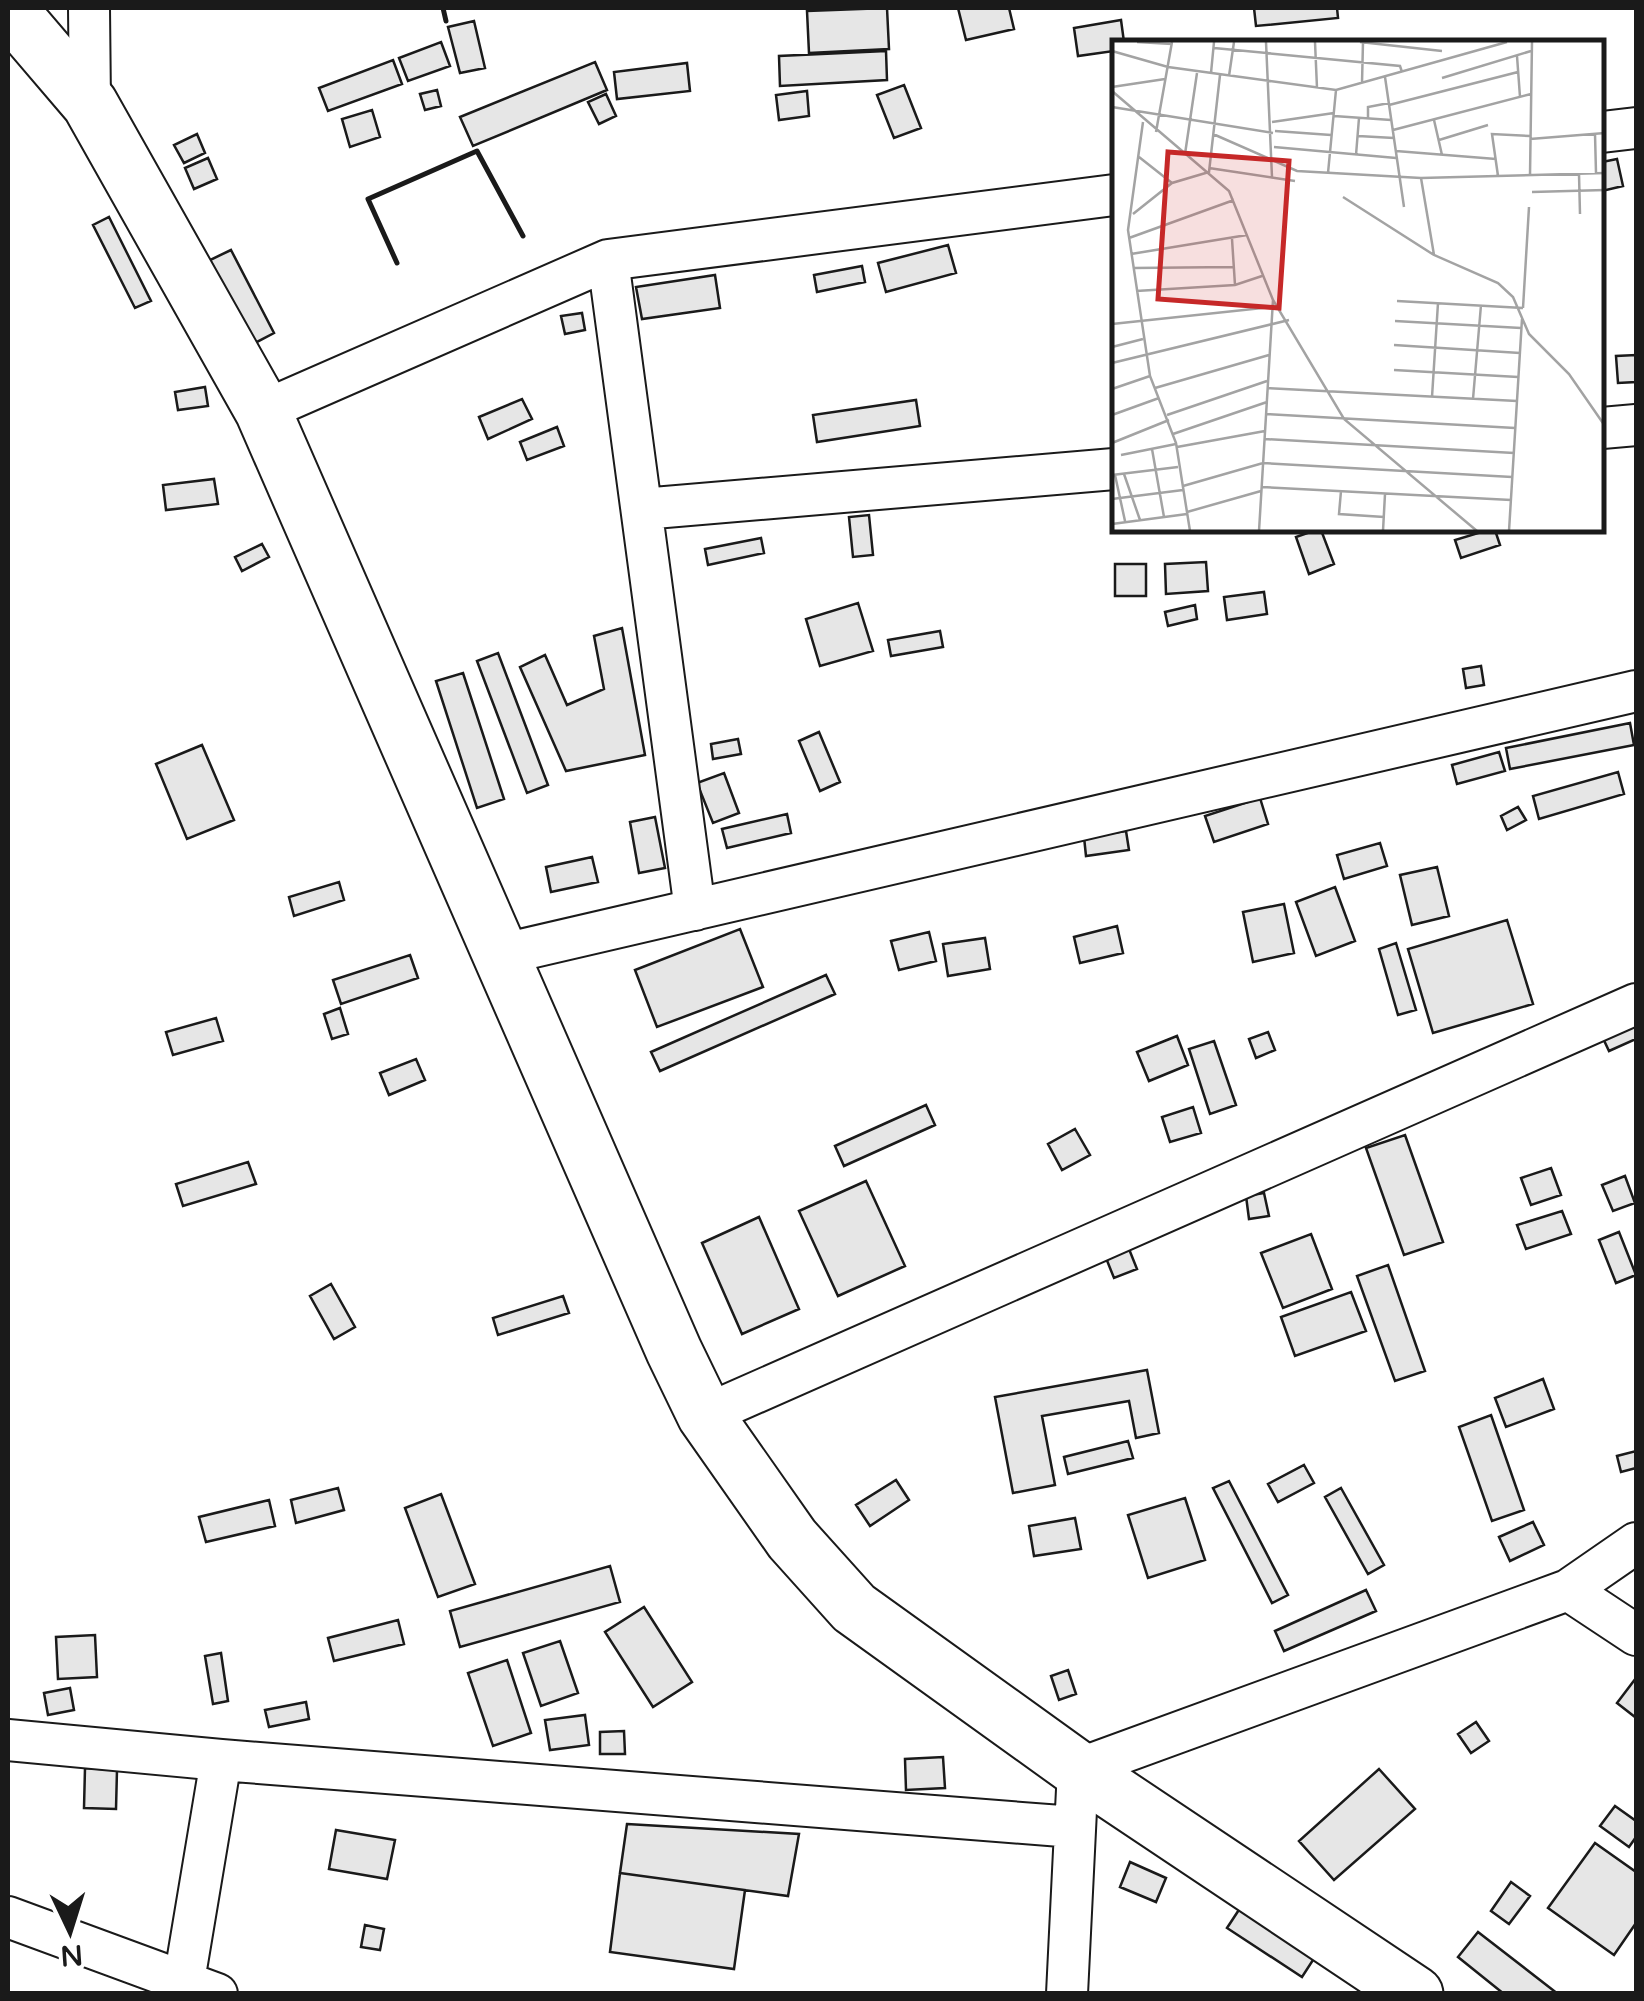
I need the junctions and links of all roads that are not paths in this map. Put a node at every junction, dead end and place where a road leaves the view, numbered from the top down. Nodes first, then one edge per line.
1 (89, 8) edge
2 (20, 9) edge
3 (90, 104) junction
4 (1636, 128) edge
5 (1604, 132) edge
6 (1112, 195) edge
7 (608, 260) junction
8 (263, 411) junction
9 (1636, 426) edge
10 (1604, 428) edge
11 (1112, 469) edge
12 (642, 509) junction
13 (1636, 691) edge
14 (695, 910) junction
15 (498, 955) junction
16 (1636, 1004) edge
17 (705, 1416) junction
18 (1636, 1543) edge
19 (1568, 1590) junction
20 (1636, 1636) edge
21 (8, 1740) edge
22 (221, 1760) junction
23 (1078, 1769) junction
24 (1074, 1827) junction
25 (8, 1917) edge
26 (196, 1989) edge
27 (1066, 1994) edge
28 (1415, 1994) edge

1 - 3 street
2 - 3 street
3 - 8 street
4 - 5 street
6 - 7 street
7 - 8 street
7 - 12 street
8 - 15 street
9 - 10 street
11 - 12 street
12 - 14 street
13 - 14 street
14 - 15 street
15 - 17 street
16 - 17 street
17 - 23 street
18 - 19 street
19 - 20 street
19 - 23 street
21 - 22 street
22 - 24 street
22 - 26 street
23 - 24 street
23 - 28 street
24 - 27 street
25 - 26 street

